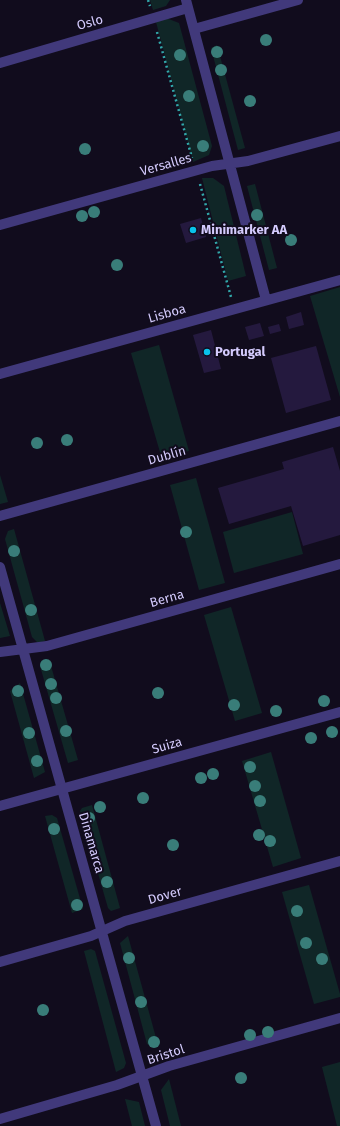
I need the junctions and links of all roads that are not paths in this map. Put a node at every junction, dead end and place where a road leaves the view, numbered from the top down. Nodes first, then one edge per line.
1 (298, 0) edge
2 (187, 4) edge
3 (194, 29) junction
4 (0, 63) edge
5 (340, 136) edge
6 (230, 164) junction
7 (0, 225) edge
8 (340, 280) edge
9 (266, 300) junction
10 (0, 374) edge
11 (340, 421) edge
12 (0, 516) edge
13 (340, 564) edge
14 (0, 567) edge
15 (23, 649) junction
16 (0, 652) edge
17 (340, 712) edge
18 (62, 789) junction
19 (0, 806) edge
20 (340, 861) edge
21 (102, 932) junction
22 (0, 962) edge
23 (340, 1018) edge
24 (142, 1076) junction
25 (0, 1119) edge
26 (156, 1126) edge

1 - 3 street
2 - 3 street
2 - 4 street, Oslo
3 - 6 street
5 - 6 street, Versalles
6 - 7 street, Versalles
6 - 9 street
8 - 9 street, Lisboa
9 - 10 street, Lisboa
11 - 12 street, Dublín
13 - 15 street, Berna
14 - 15 street, Dinamarca
15 - 16 street, Berna
15 - 18 street, Dinamarca
17 - 18 street, Suiza
18 - 19 street, Suiza
18 - 21 street, Dinamarca
20 - 21 street, Dover
21 - 22 street, Dover
21 - 24 street, Dinamarca
23 - 24 street, Bristol
24 - 25 street, Bristol
24 - 26 street, Dinamarca

